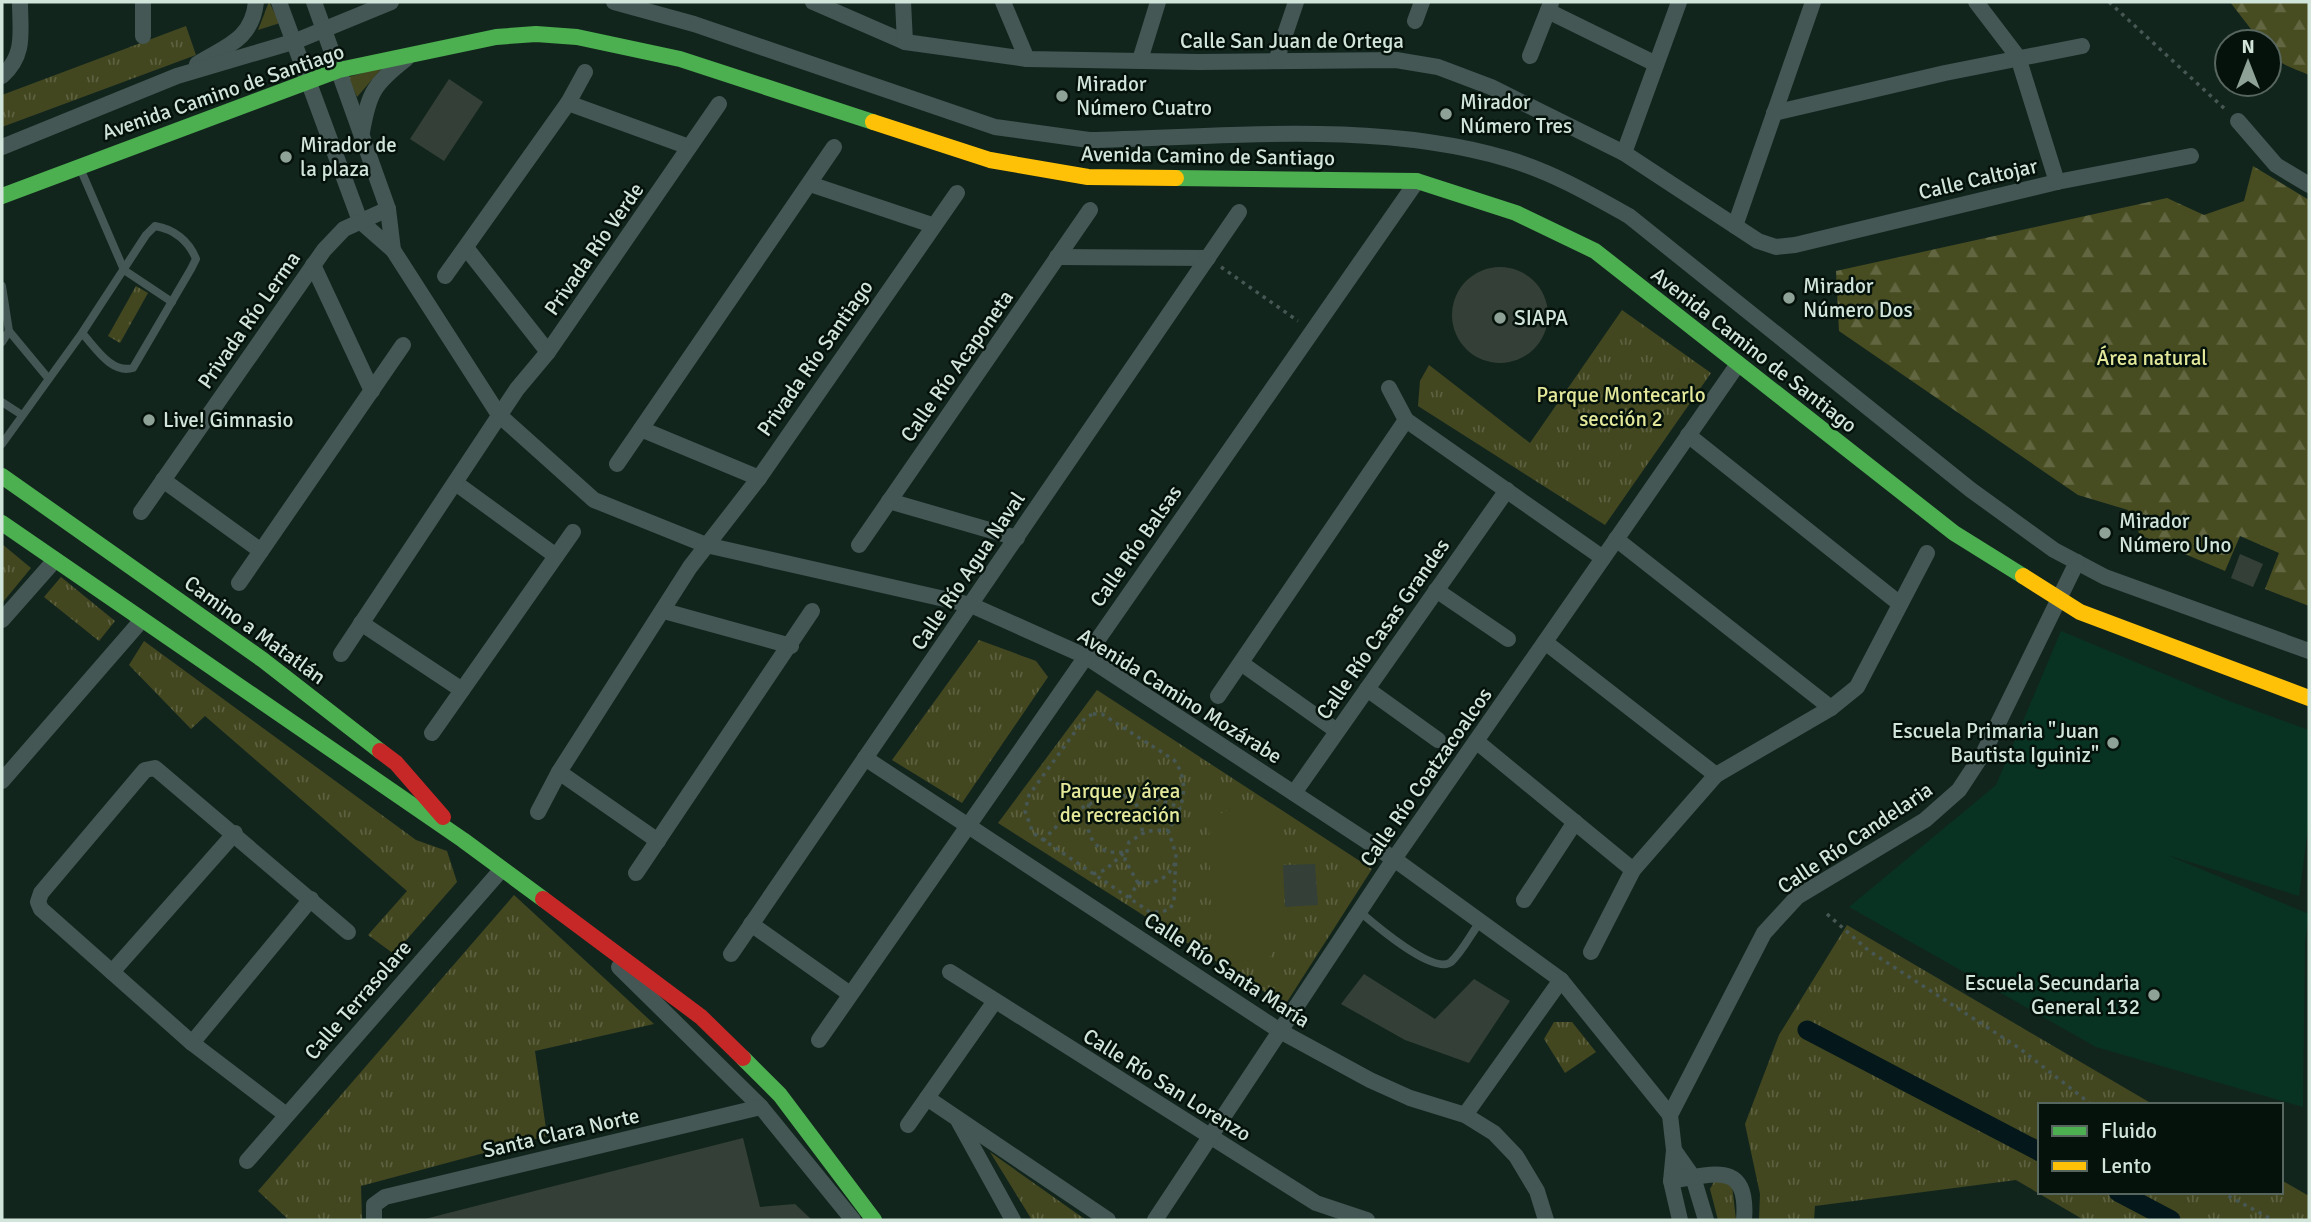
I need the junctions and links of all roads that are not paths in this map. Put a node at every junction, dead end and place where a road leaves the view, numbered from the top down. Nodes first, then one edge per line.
1 (20, 2) edge
2 (144, 2) edge
3 (256, 2) edge
4 (279, 2) edge
5 (314, 2) edge
6 (391, 2) edge
7 (614, 2) edge
8 (813, 2) edge
9 (903, 2) edge
10 (1003, 2) edge
11 (1158, 2) edge
12 (1296, 2) edge
13 (1422, 2) edge
14 (1679, 2) edge
15 (1813, 2) edge
16 (1976, 2) edge
17 (1549, 7) edge
18 (1415, 21) dead end
19 (325, 29) junction
20 (143, 36) dead end
21 (296, 41) junction
22 (905, 42) junction
23 (2082, 46) dead end
24 (412, 54) junction
25 (1530, 56) dead end
26 (2018, 57) junction
27 (1027, 59) junction
28 (1140, 60) junction
29 (1276, 61) junction
30 (1656, 64) junction
31 (339, 70) junction
32 (585, 72) dead end
33 (2, 76) edge
34 (177, 76) junction
35 (310, 81) junction
36 (568, 103) junction
37 (719, 104) dead end
38 (1774, 113) junction
39 (2238, 121) road end
40 (362, 134) junction
41 (2, 147) edge
42 (690, 147) junction
43 (834, 147) dead end
44 (1624, 153) junction
45 (2190, 156) dead end
46 (79, 165) junction
47 (1417, 181) junction
48 (2057, 182) junction
49 (810, 184) junction
50 (2309, 185) edge
51 (957, 193) dead end
52 (2, 196) edge
53 (388, 209) junction
54 (1090, 210) dead end
55 (1240, 212) dead end
56 (360, 221) junction
57 (932, 225) junction
58 (1735, 226) junction
59 (1776, 247) joint
60 (467, 249) junction
61 (393, 250) junction
62 (1057, 257) junction
63 (1208, 258) junction
64 (313, 265) junction
65 (124, 270) junction
66 (445, 276) dead end
67 (2, 286) edge
68 (172, 302) junction
69 (9, 331) junction
70 (82, 333) junction
71 (2, 342) edge
72 (403, 345) dead end
73 (548, 352) junction
74 (1738, 364) junction
75 (48, 378) junction
76 (1389, 388) dead end
77 (372, 391) junction
78 (2, 402) edge
79 (22, 415) junction
80 (499, 415) junction
81 (1406, 420) junction
82 (641, 429) junction
83 (1688, 436) junction
84 (2, 444) edge
85 (617, 464) dead end
86 (2, 476) edge
87 (759, 478) junction
88 (163, 480) junction
89 (457, 484) junction
90 (1507, 490) junction
91 (889, 501) junction
92 (141, 512) dead end
93 (2, 523) edge
94 (573, 532) dead end
95 (1017, 538) junction
96 (1616, 539) junction
97 (706, 545) junction
98 (859, 545) dead end
99 (261, 551) junction
100 (1927, 553) dead end
101 (556, 556) junction
102 (1603, 558) junction
103 (54, 560) junction
104 (2077, 562) junction
105 (239, 583) dead end
106 (1436, 590) junction
107 (2059, 598) junction
108 (971, 604) junction
109 (1900, 604) junction
110 (664, 611) junction
111 (812, 611) dead end
112 (2, 620) edge
113 (141, 621) junction
114 (361, 623) junction
115 (169, 639) junction
116 (1507, 639) dead end
117 (1545, 642) junction
118 (791, 646) junction
119 (2309, 651) edge
120 (341, 654) dead end
121 (1085, 656) junction
122 (264, 660) junction
123 (1241, 663) junction
124 (1367, 689) junction
125 (462, 690) junction
126 (1218, 696) dead end
127 (2309, 698) edge
128 (1831, 708) junction
129 (1337, 731) junction
130 (432, 733) dead end
131 (1438, 740) dead end
132 (1476, 741) junction
133 (865, 758) junction
134 (559, 772) junction
135 (1716, 775) junction
136 (2, 780) edge
137 (1294, 793) junction
138 (538, 812) dead end
139 (1575, 822) junction
140 (967, 826) junction
141 (235, 832) junction
142 (463, 841) junction
143 (658, 841) junction
144 (1394, 859) junction
145 (502, 869) junction
146 (1633, 870) junction
147 (636, 873) dead end
148 (311, 900) junction
149 (1524, 900) dead end
150 (1359, 911) junction
151 (1480, 922) junction
152 (751, 924) junction
153 (579, 925) junction
154 (348, 932) dead end
155 (1591, 952) dead end
156 (731, 954) dead end
157 (112, 972) junction
158 (950, 972) dead end
159 (1561, 981) junction
160 (850, 994) junction
161 (995, 1001) junction
162 (1280, 1031) junction
163 (819, 1040) dead end
164 (192, 1043) junction
165 (927, 1098) junction
166 (761, 1107) junction
167 (285, 1114) junction
168 (1465, 1115) junction
169 (1671, 1115) junction
170 (956, 1116) junction
171 (908, 1125) dead end
172 (1209, 1138) junction
173 (1674, 1150) junction
174 (247, 1161) dead end
175 (1693, 1177) junction
176 (1671, 1181) junction
177 (374, 1212) edge
178 (853, 1220) edge
179 (874, 1220) edge
180 (1013, 1220) edge
181 (1108, 1220) edge
182 (1155, 1220) edge
183 (1367, 1220) edge
184 (1546, 1220) edge
185 (1680, 1220) edge
186 (1706, 1220) edge
187 (1744, 1220) edge

1 - 33 street
2 - 20 street
3 - 34 street
4 - 21 street, Avenida Camino Mozárabe
5 - 19 street, Avenida Camino Mozárabe
6 - 19 street, Avenida Camino de Santiago
7 - 104 street, Avenida Camino de Santiago
8 - 22 street, Calle San Juan de Ortega
9 - 22 street
10 - 27 street
11 - 28 street
12 - 29 street
13 - 18 street
14 - 30 street
15 - 38 street
16 - 26 street
17 - 25 street
17 - 30 street
19 - 21 street, Avenida Camino de Santiago
19 - 31 street, Avenida Camino Mozárabe
21 - 34 street, Avenida Camino de Santiago
21 - 35 street, Avenida Camino Mozárabe
22 - 27 street, Calle San Juan de Ortega
23 - 26 street
24 - 31 street, Avenida Camino de Santiago
24 - 40 street
24 - 47 street, Avenida Camino de Santiago
26 - 38 street
26 - 48 street
27 - 28 street, Calle San Juan de Ortega
28 - 29 street, Calle San Juan de Ortega
29 - 44 street, Calle San Juan de Ortega
30 - 44 street
31 - 35 street, Avenida Camino de Santiago
31 - 40 street, Avenida Camino Mozárabe
32 - 36 street
34 - 41 street, Avenida Camino de Santiago
35 - 46 street, Avenida Camino de Santiago
35 - 56 street, Avenida Camino Mozárabe
36 - 42 street
36 - 60 street
37 - 42 street, Privada Río Verde
38 - 58 street
39 - 50 street
40 - 53 street, Avenida Camino Mozárabe
42 - 73 street, Privada Río Verde
43 - 49 street
44 - 58 street, Calle San Juan de Ortega
45 - 48 street, Calle Caltojar
46 - 52 street, Avenida Camino de Santiago
46 - 65 lane
47 - 74 street, Avenida Camino de Santiago
47 - 121 street, Calle Río Balsas
48 - 59 street, Calle Caltojar
49 - 57 street
49 - 82 street
51 - 57 street, Privada Río Santiago
53 - 56 street, Privada Río Lerma
53 - 61 street, Avenida Camino Mozárabe
54 - 62 street, Calle Río Acaponeta
55 - 63 street, Calle Río Agua Naval
56 - 61 street, Avenida Camino Mozárabe
56 - 64 street, Privada Río Lerma
57 - 87 street, Privada Río Santiago
58 - 59 street, Calle San Juan de Ortega
60 - 66 street
60 - 73 street
61 - 80 street, Avenida Camino Mozárabe
62 - 63 street
62 - 91 street, Calle Río Acaponeta
63 - 95 street, Calle Río Agua Naval
64 - 77 street
64 - 88 street, Privada Río Lerma
65 - 68 lane
65 - 68 lane
65 - 70 lane
67 - 69 lane
68 - 70 lane
69 - 71 lane
69 - 75 lane
70 - 75 lane
72 - 77 street
73 - 80 street, Privada Río Verde
74 - 83 street, Calle Río Coatzacoalcos
74 - 107 street, Avenida Camino de Santiago
75 - 79 lane
76 - 81 street
77 - 99 street
78 - 79 lane
79 - 84 lane
80 - 89 street, Privada Río Verde
80 - 97 street, Avenida Camino Mozárabe
81 - 90 street
81 - 123 street
82 - 85 street
82 - 87 street
83 - 96 street, Calle Río Coatzacoalcos
83 - 109 street
86 - 122 street, Camino a Matatlán
87 - 97 street, Privada Río Santiago
88 - 92 street, Privada Río Lerma
88 - 99 street
89 - 101 street
89 - 114 street, Privada Río Verde
90 - 102 street
90 - 106 street, Calle Río Casas Grandes
91 - 95 street
91 - 98 street, Calle Río Acaponeta
93 - 103 street, Camino a Matatlán
94 - 101 street
95 - 108 street, Calle Río Agua Naval
96 - 102 street, Calle Río Coatzacoalcos
96 - 128 street
97 - 108 street, Avenida Camino Mozárabe
97 - 110 street, Privada Río Santiago
99 - 105 street
100 - 109 street
101 - 125 street
102 - 117 street, Calle Río Coatzacoalcos
103 - 112 street
103 - 113 street, Camino a Matatlán
104 - 107 street, Calle Río Candelaria
104 - 119 street, Avenida Camino de Santiago
106 - 116 street
106 - 124 street, Calle Río Casas Grandes
107 - 127 street, Avenida Camino de Santiago
107 - 169 street, Calle Río Candelaria
108 - 121 street, Avenida Camino Mozárabe
108 - 133 street, Calle Río Agua Naval
109 - 128 street
110 - 118 street
110 - 134 street, Privada Río Santiago
111 - 118 street
113 - 115 street, Camino a Matatlán
113 - 136 street
114 - 120 street, Privada Río Verde
114 - 125 street
115 - 122 street
115 - 142 street, Camino a Matatlán
117 - 132 street, Calle Río Coatzacoalcos
117 - 135 street
118 - 143 street
121 - 137 street, Avenida Camino Mozárabe
121 - 140 street, Calle Río Balsas
122 - 142 street, Camino a Matatlán
123 - 126 street
123 - 129 street
124 - 129 street, Calle Río Casas Grandes
124 - 131 street
125 - 130 street
128 - 135 street
129 - 137 street, Calle Río Casas Grandes
132 - 139 street
132 - 144 street, Calle Río Coatzacoalcos
133 - 140 street, Calle Río Santa María
133 - 152 street, Calle Río Agua Naval
134 - 138 street, Privada Río Santiago
134 - 143 street
135 - 146 street
137 - 144 street, Avenida Camino Mozárabe
139 - 146 street
139 - 149 street
140 - 160 street, Calle Río Balsas
140 - 162 street, Calle Río Santa María
141 - 148 street
141 - 157 street
141 - 157 street
142 - 145 street, Camino a Matatlán
143 - 147 street
144 - 150 street, Calle Río Coatzacoalcos
144 - 151 street, Avenida Camino Mozárabe
145 - 153 street, Camino a Matatlán
145 - 167 street, Calle Terrasolare
146 - 155 street
148 - 154 street
148 - 164 street
150 - 151 lane
150 - 162 street, Calle Río Coatzacoalcos
151 - 159 street, Avenida Camino Mozárabe
152 - 156 street, Calle Río Agua Naval
152 - 160 street
153 - 166 street
153 - 179 street, Camino a Matatlán
157 - 164 street
158 - 161 street, Calle Río San Lorenzo
159 - 168 street
159 - 169 street, Avenida Camino Mozárabe
160 - 163 street, Calle Río Balsas
161 - 165 street
161 - 172 street, Calle Río San Lorenzo
162 - 168 street, Calle Río Santa María
162 - 172 street, Calle Río Coatzacoalcos
164 - 167 street
165 - 170 street
165 - 171 street
166 - 177 street, Santa Clara Norte
166 - 178 street
167 - 174 street, Calle Terrasolare
168 - 184 street, Calle Río Santa María
169 - 173 street
170 - 180 street
170 - 181 street
172 - 182 street, Calle Río Coatzacoalcos
172 - 183 street, Calle Río San Lorenzo
173 - 175 street
173 - 176 street
175 - 176 street
175 - 186 street
175 - 187 street
176 - 185 street

